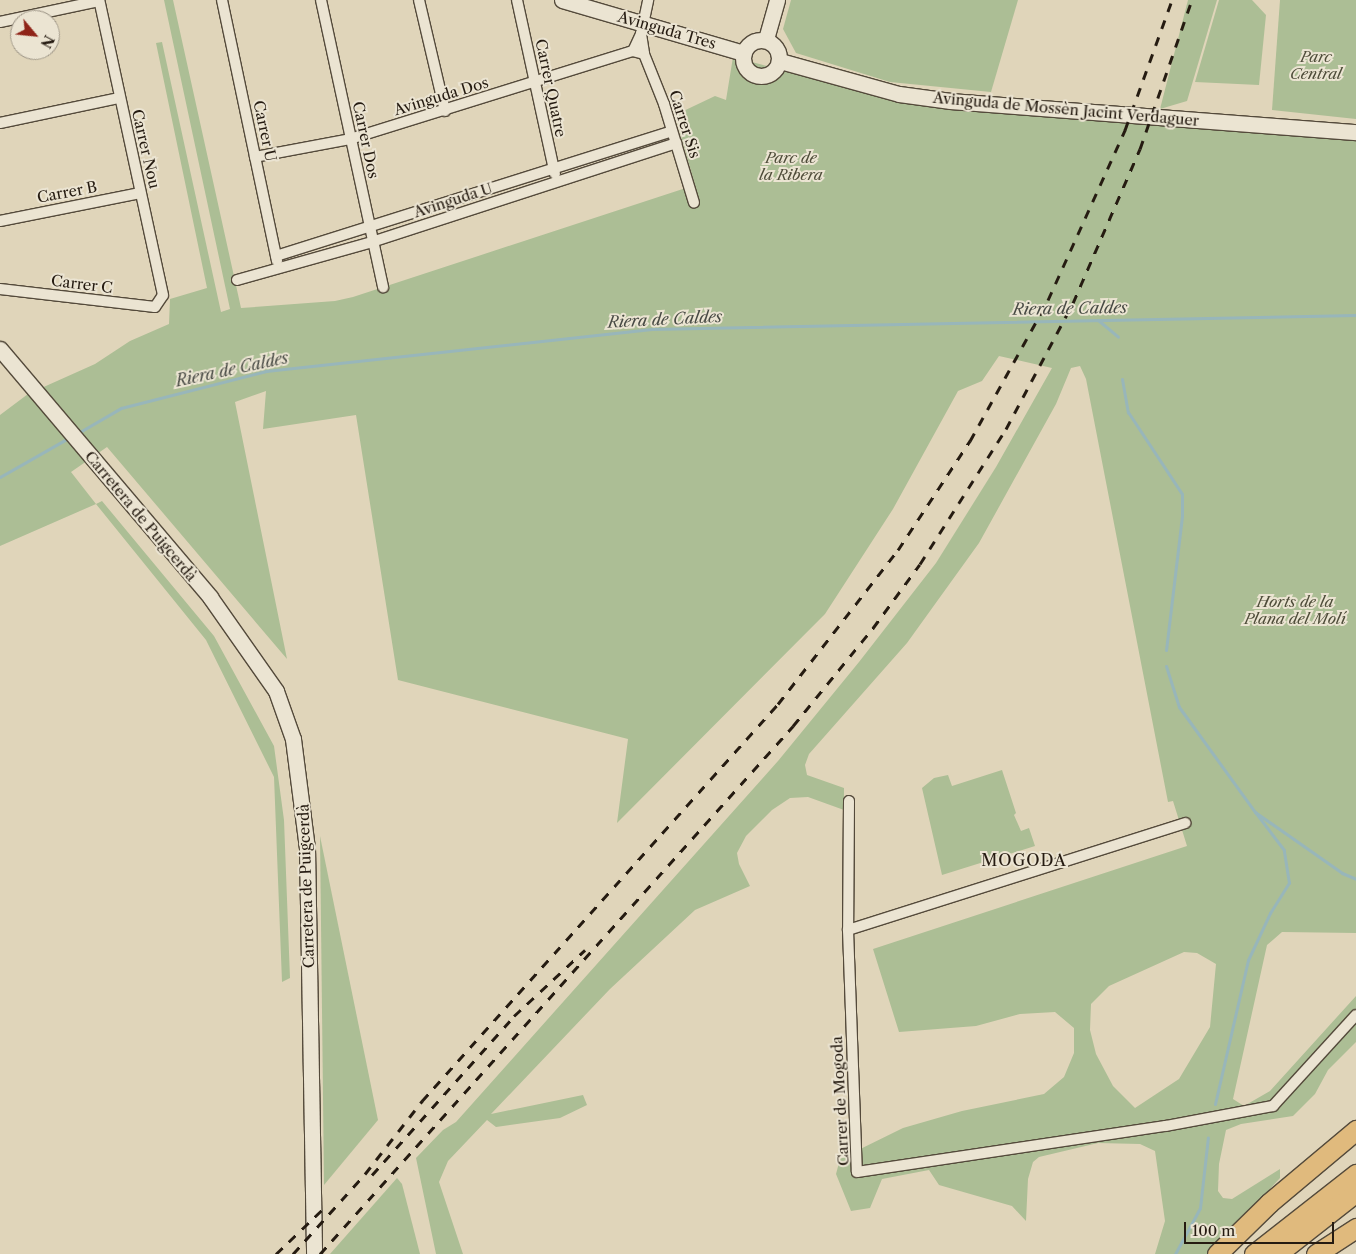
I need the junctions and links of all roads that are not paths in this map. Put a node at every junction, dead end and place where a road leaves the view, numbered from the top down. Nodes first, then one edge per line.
1 (222, 0) edge
2 (320, 0) edge
3 (419, 0) edge
4 (518, 0) edge
5 (562, 0) edge
6 (648, 0) edge
7 (99, 1) edge
8 (772, 4) edge
9 (605, 6) edge
10 (0, 22) edge
11 (642, 28) junction
12 (766, 39) junction
13 (633, 51) junction
14 (743, 53) junction
15 (644, 54) junction
16 (780, 61) junction
17 (535, 83) junction
18 (119, 98) junction
19 (444, 111) junction
20 (0, 123) edge
21 (672, 131) junction
22 (1356, 132) edge
23 (350, 139) junction
24 (676, 143) junction
25 (255, 157) junction
26 (554, 169) junction
27 (557, 182) junction
28 (140, 193) junction
29 (694, 204) dead end
30 (0, 221) edge
31 (369, 228) junction
32 (372, 242) junction
33 (276, 256) junction
34 (278, 269) junction
35 (237, 280) dead end
36 (383, 287) dead end
37 (0, 289) edge
38 (160, 303) joint
39 (0, 349) edge
40 (849, 801) dead end
41 (1185, 823) dead end
42 (848, 930) junction
43 (1356, 1015) edge
44 (1356, 1130) edge
45 (1356, 1174) edge
46 (1356, 1192) edge
47 (1356, 1228) edge
48 (314, 1254) edge
49 (1217, 1254) edge
50 (1254, 1254) edge
51 (1277, 1254) edge
52 (1316, 1254) edge

1 - 25 street, Carrer U
2 - 23 street, Carrer Dos
3 - 19 street
4 - 17 street, Carrer Quatre
5 - 9 main road, Avinguda Tres
6 - 11 street
7 - 10 street
7 - 18 street, Carrer Nou
8 - 12 main road
9 - 11 main road, Avinguda Tres
11 - 13 street
11 - 14 main road, Avinguda Tres
11 - 15 street, Carrer Sis
12 - 14 main road
12 - 16 main road
13 - 15 street
13 - 17 street, Avinguda Dos
14 - 16 main road
15 - 21 street, Carrer Sis
16 - 22 main road, Avinguda de Mossèn Jacint Verdaguer
17 - 19 street, Avinguda Dos
17 - 26 street, Carrer Quatre
18 - 20 street
18 - 28 street, Carrer Nou
19 - 23 street, Avinguda Dos
21 - 24 street, Carrer Sis
21 - 26 street, Avinguda U
23 - 25 street, Avinguda Dos
23 - 31 street, Carrer Dos
24 - 27 street, Avinguda U
24 - 29 street, Carrer Sis
25 - 33 street, Carrer U
26 - 27 street, Carrer Quatre
26 - 31 street, Avinguda U
27 - 32 street, Avinguda U
28 - 30 street, Carrer B
28 - 38 street, Carrer Nou
31 - 32 street, Carrer Dos
31 - 33 street, Avinguda U
32 - 34 street, Avinguda U
32 - 36 street, Carrer Dos
33 - 34 street, Carrer U
34 - 35 street, Avinguda U
37 - 38 street, Carrer C
39 - 48 main road, Carretera de Puigcerdà
40 - 42 street
41 - 42 street
42 - 43 street, Carrer de Mogoda
44 - 49 highway
45 - 50 highway
46 - 51 highway
47 - 52 highway

